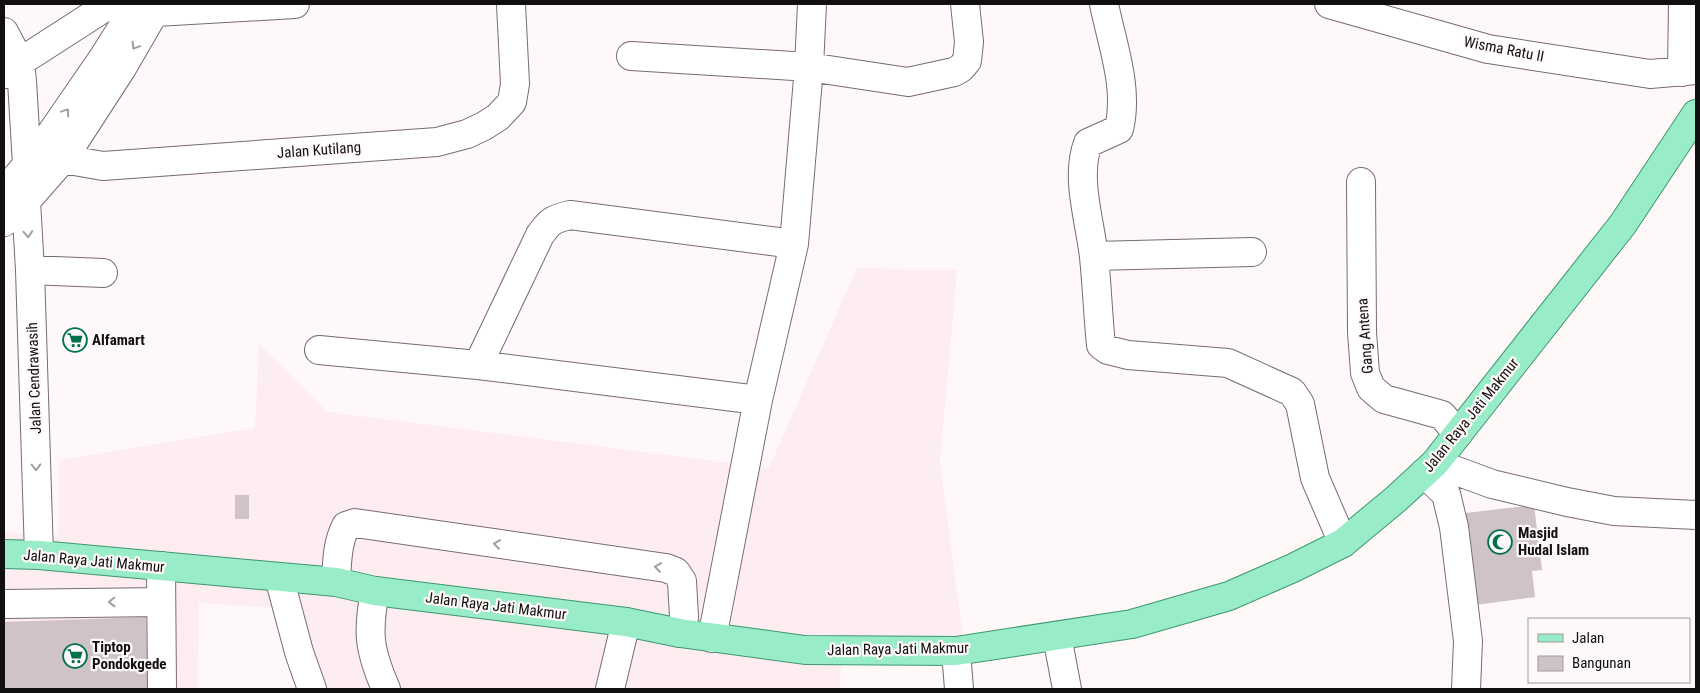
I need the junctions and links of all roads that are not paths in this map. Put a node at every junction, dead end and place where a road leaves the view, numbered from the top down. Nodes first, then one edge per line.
1 (110, 4) edge
2 (294, 4) edge
3 (511, 4) edge
4 (812, 4) edge
5 (965, 4) edge
6 (1104, 4) edge
7 (1329, 4) edge
8 (1683, 4) edge
9 (148, 6) edge
10 (4, 32) edge
11 (631, 56) dead end
12 (809, 67) junction
13 (12, 69) edge
14 (1689, 71) edge
15 (1696, 114) edge
16 (39, 151) junction
17 (1361, 182) dead end
18 (15, 197) edge
19 (4, 222) edge
20 (794, 244) junction
21 (1252, 252) dead end
22 (1094, 256) junction
23 (30, 270) junction
24 (103, 273) dead end
25 (319, 350) dead end
26 (478, 365) junction
27 (758, 400) junction
28 (1458, 434) junction
29 (1430, 468) junction
30 (1696, 515) edge
31 (1343, 542) junction
32 (4, 554) edge
33 (39, 555) junction
34 (161, 566) junction
35 (279, 577) junction
36 (336, 582) junction
37 (375, 591) junction
38 (161, 602) junction
39 (4, 604) edge
40 (626, 622) junction
41 (680, 633) junction
42 (1057, 636) junction
43 (712, 638) junction
44 (956, 651) junction
45 (162, 689) edge
46 (312, 689) edge
47 (386, 689) edge
48 (610, 689) edge
49 (960, 689) edge
50 (1067, 689) edge
51 (1466, 689) edge

1 - 13 street
2 - 9 street
3 - 16 street, Jalan Kutilang
4 - 12 street
5 - 12 street
6 - 22 street
7 - 14 street, Wisma Ratu II
8 - 14 street
9 - 16 street
10 - 13 street
11 - 12 street
12 - 20 street
13 - 16 street, Jalan Cendrawasih
15 - 28 main road, Jalan Raya Jati Makmur
16 - 18 street
16 - 18 street, Jalan Cendrawasih
17 - 28 street, Gang Antena
18 - 19 street
18 -> 23 street, Jalan Cendrawasih
20 - 26 street
20 - 27 street
21 - 22 street
22 - 31 street
23 - 24 street
23 -> 33 street, Jalan Cendrawasih
25 - 26 street
26 - 27 street
27 - 43 street
28 - 29 main road, Jalan Raya Jati Makmur
29 - 30 street
29 - 31 main road, Jalan Raya Jati Makmur
29 - 51 street
31 - 42 main road, Jalan Raya Jati Makmur
32 - 33 main road, Jalan Raya Jati Makmur
33 - 34 main road, Jalan Raya Jati Makmur
34 - 35 main road, Jalan Raya Jati Makmur
34 - 38 street
35 - 36 main road, Jalan Raya Jati Makmur
35 - 46 street
36 - 37 main road, Jalan Raya Jati Makmur
41 -> 36 street
37 - 40 main road, Jalan Raya Jati Makmur
37 - 47 street
38 -> 39 street
38 - 45 street
40 - 41 main road, Jalan Raya Jati Makmur
40 - 48 street
41 - 43 main road, Jalan Raya Jati Makmur
42 - 44 main road, Jalan Raya Jati Makmur
42 - 50 street
43 - 44 main road, Jalan Raya Jati Makmur
44 - 49 street

